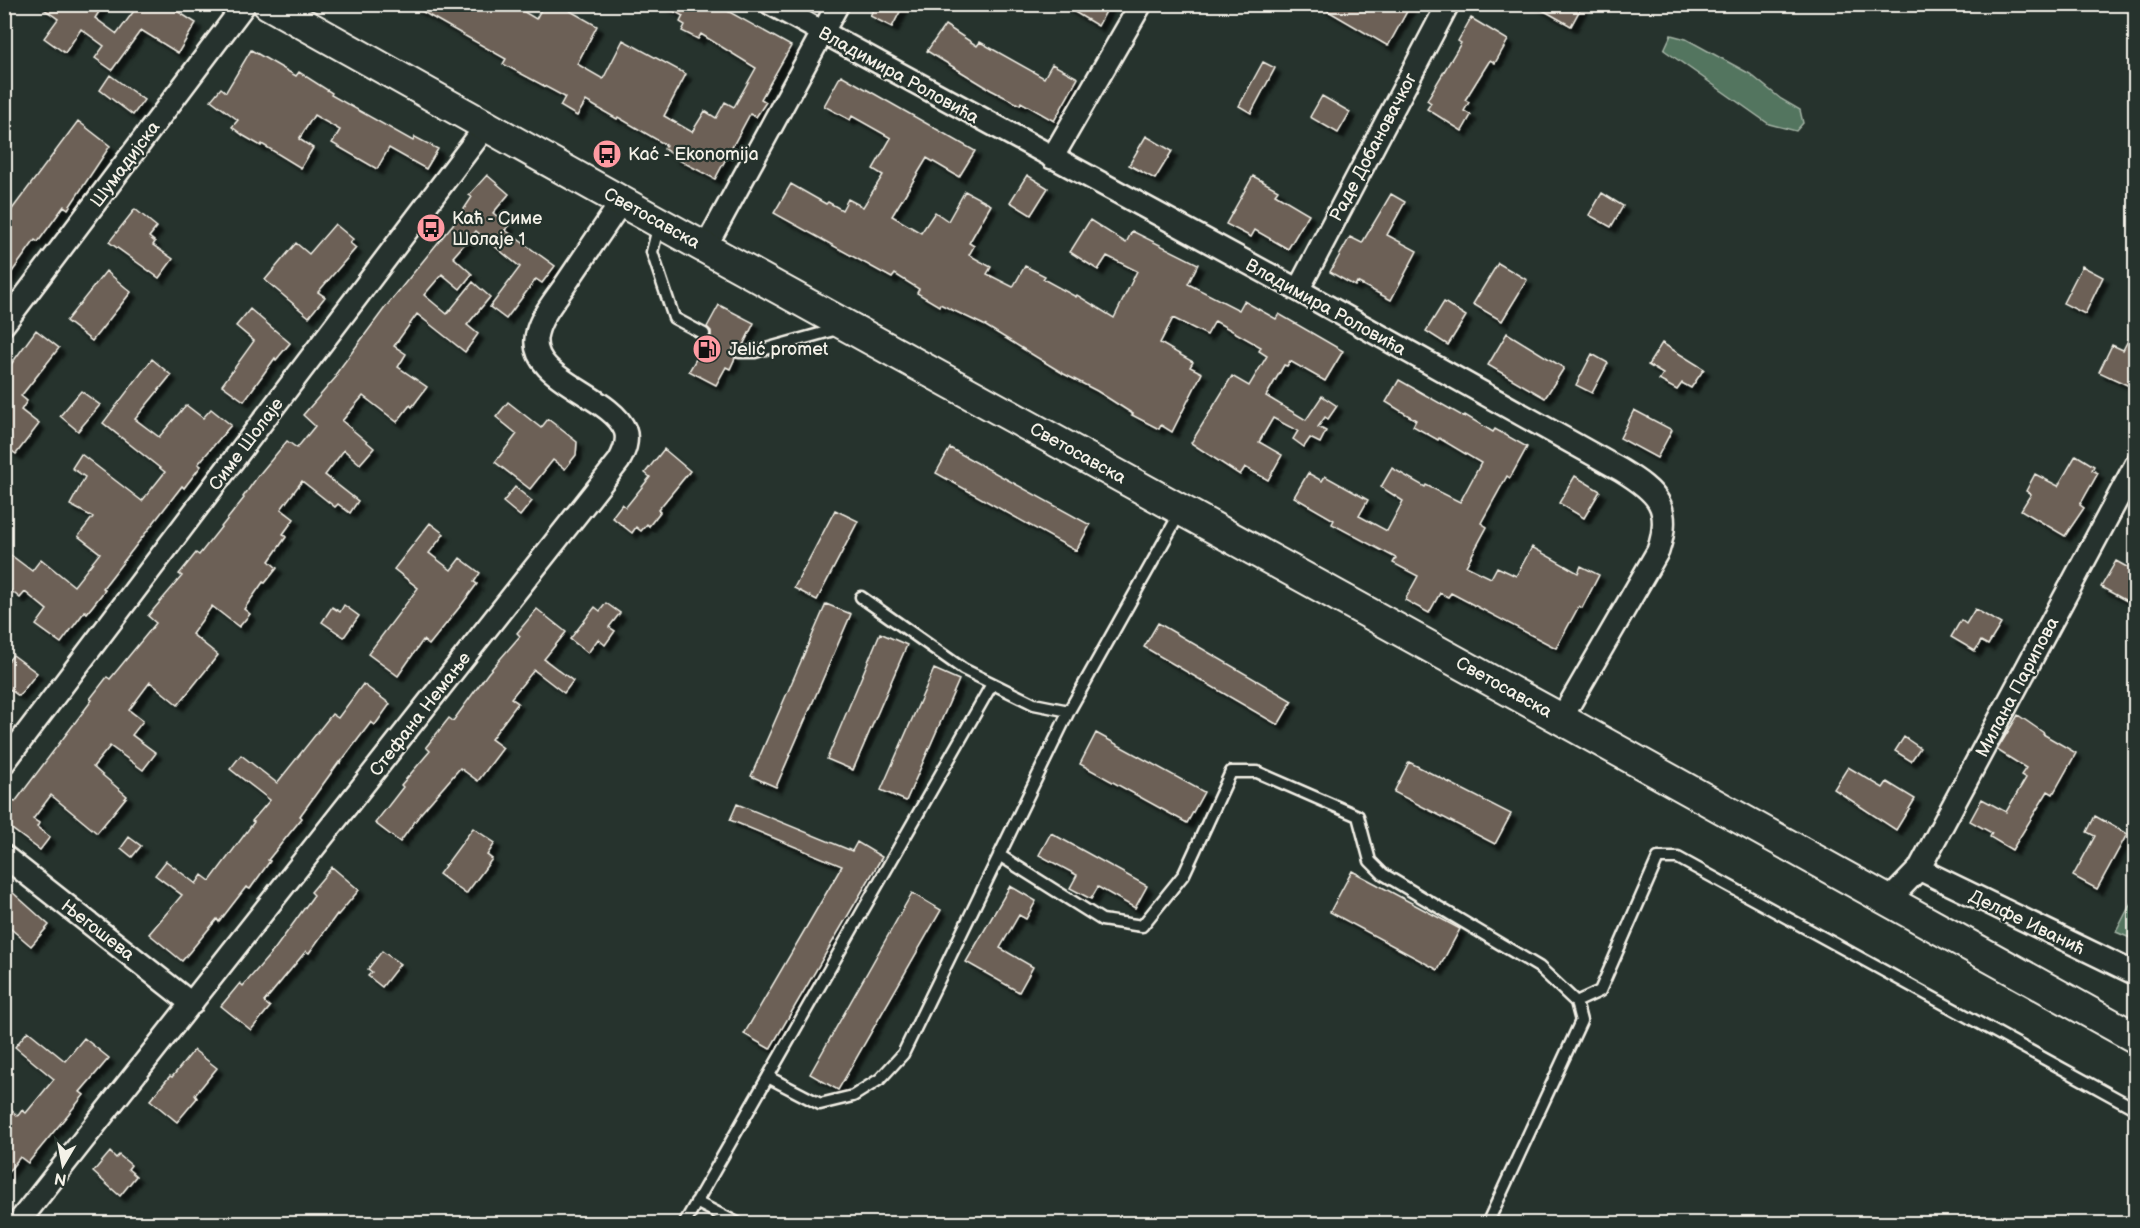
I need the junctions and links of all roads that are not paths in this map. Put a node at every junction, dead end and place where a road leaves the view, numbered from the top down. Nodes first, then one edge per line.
1 (245, 4) edge
2 (268, 4) edge
3 (771, 4) edge
4 (838, 4) edge
5 (1140, 4) edge
6 (1448, 4) edge
7 (822, 33) junction
8 (487, 125) junction
9 (1052, 158) junction
10 (622, 201) junction
11 (660, 223) junction
12 (705, 248) junction
13 (1298, 290) junction
14 (4, 324) edge
15 (847, 327) junction
16 (704, 334) dead end
17 (739, 352) dead end
18 (2136, 464) edge
19 (1181, 510) junction
20 (861, 597) dead end
21 (993, 684) junction
22 (1069, 711) junction
23 (1561, 719) junction
24 (4, 763) edge
25 (999, 855) junction
26 (4, 856) edge
27 (1919, 869) junction
28 (1888, 901) junction
29 (2136, 974) edge
30 (1576, 1002) junction
31 (192, 1004) junction
32 (2136, 1038) edge
33 (768, 1077) junction
34 (2136, 1109) edge
35 (696, 1202) junction
36 (17, 1224) edge
37 (684, 1224) edge
38 (740, 1224) edge
39 (1487, 1224) edge

1 - 14 street, Шумадијска
2 - 8 main road, Светосавска
3 - 7 street, Владимира Роловића
4 - 7 street
5 - 9 street
6 - 13 street, Раде Добановачког
7 - 9 street, Владимира Роловића
7 - 12 street
8 - 10 main road, Светосавска
8 - 24 street, Симе Шолаје
9 - 13 street, Владимира Роловића
10 - 11 main road, Светосавска
10 - 31 street, Стефана Немање
11 - 12 main road, Светосавска
11 - 16 lane
12 - 15 main road, Светосавска
13 - 23 street, Владимира Роловића
15 - 17 lane
15 - 19 main road, Светосавска
18 - 27 street, Милана Парипова
19 - 22 lane
19 - 23 main road, Светосавска
20 - 21 lane
21 - 22 lane
21 - 33 lane
22 - 25 lane
23 - 28 main road, Светосавска
25 - 30 lane
25 - 33 lane
26 - 31 street, Његошева
27 - 28 street, Милана Парипова
27 - 29 street, Делфе Иванић
28 - 32 main road, Светосавска
30 - 34 lane
30 - 39 lane
31 - 36 street, Стефана Немање
33 - 35 lane
35 - 37 lane
35 - 38 lane

